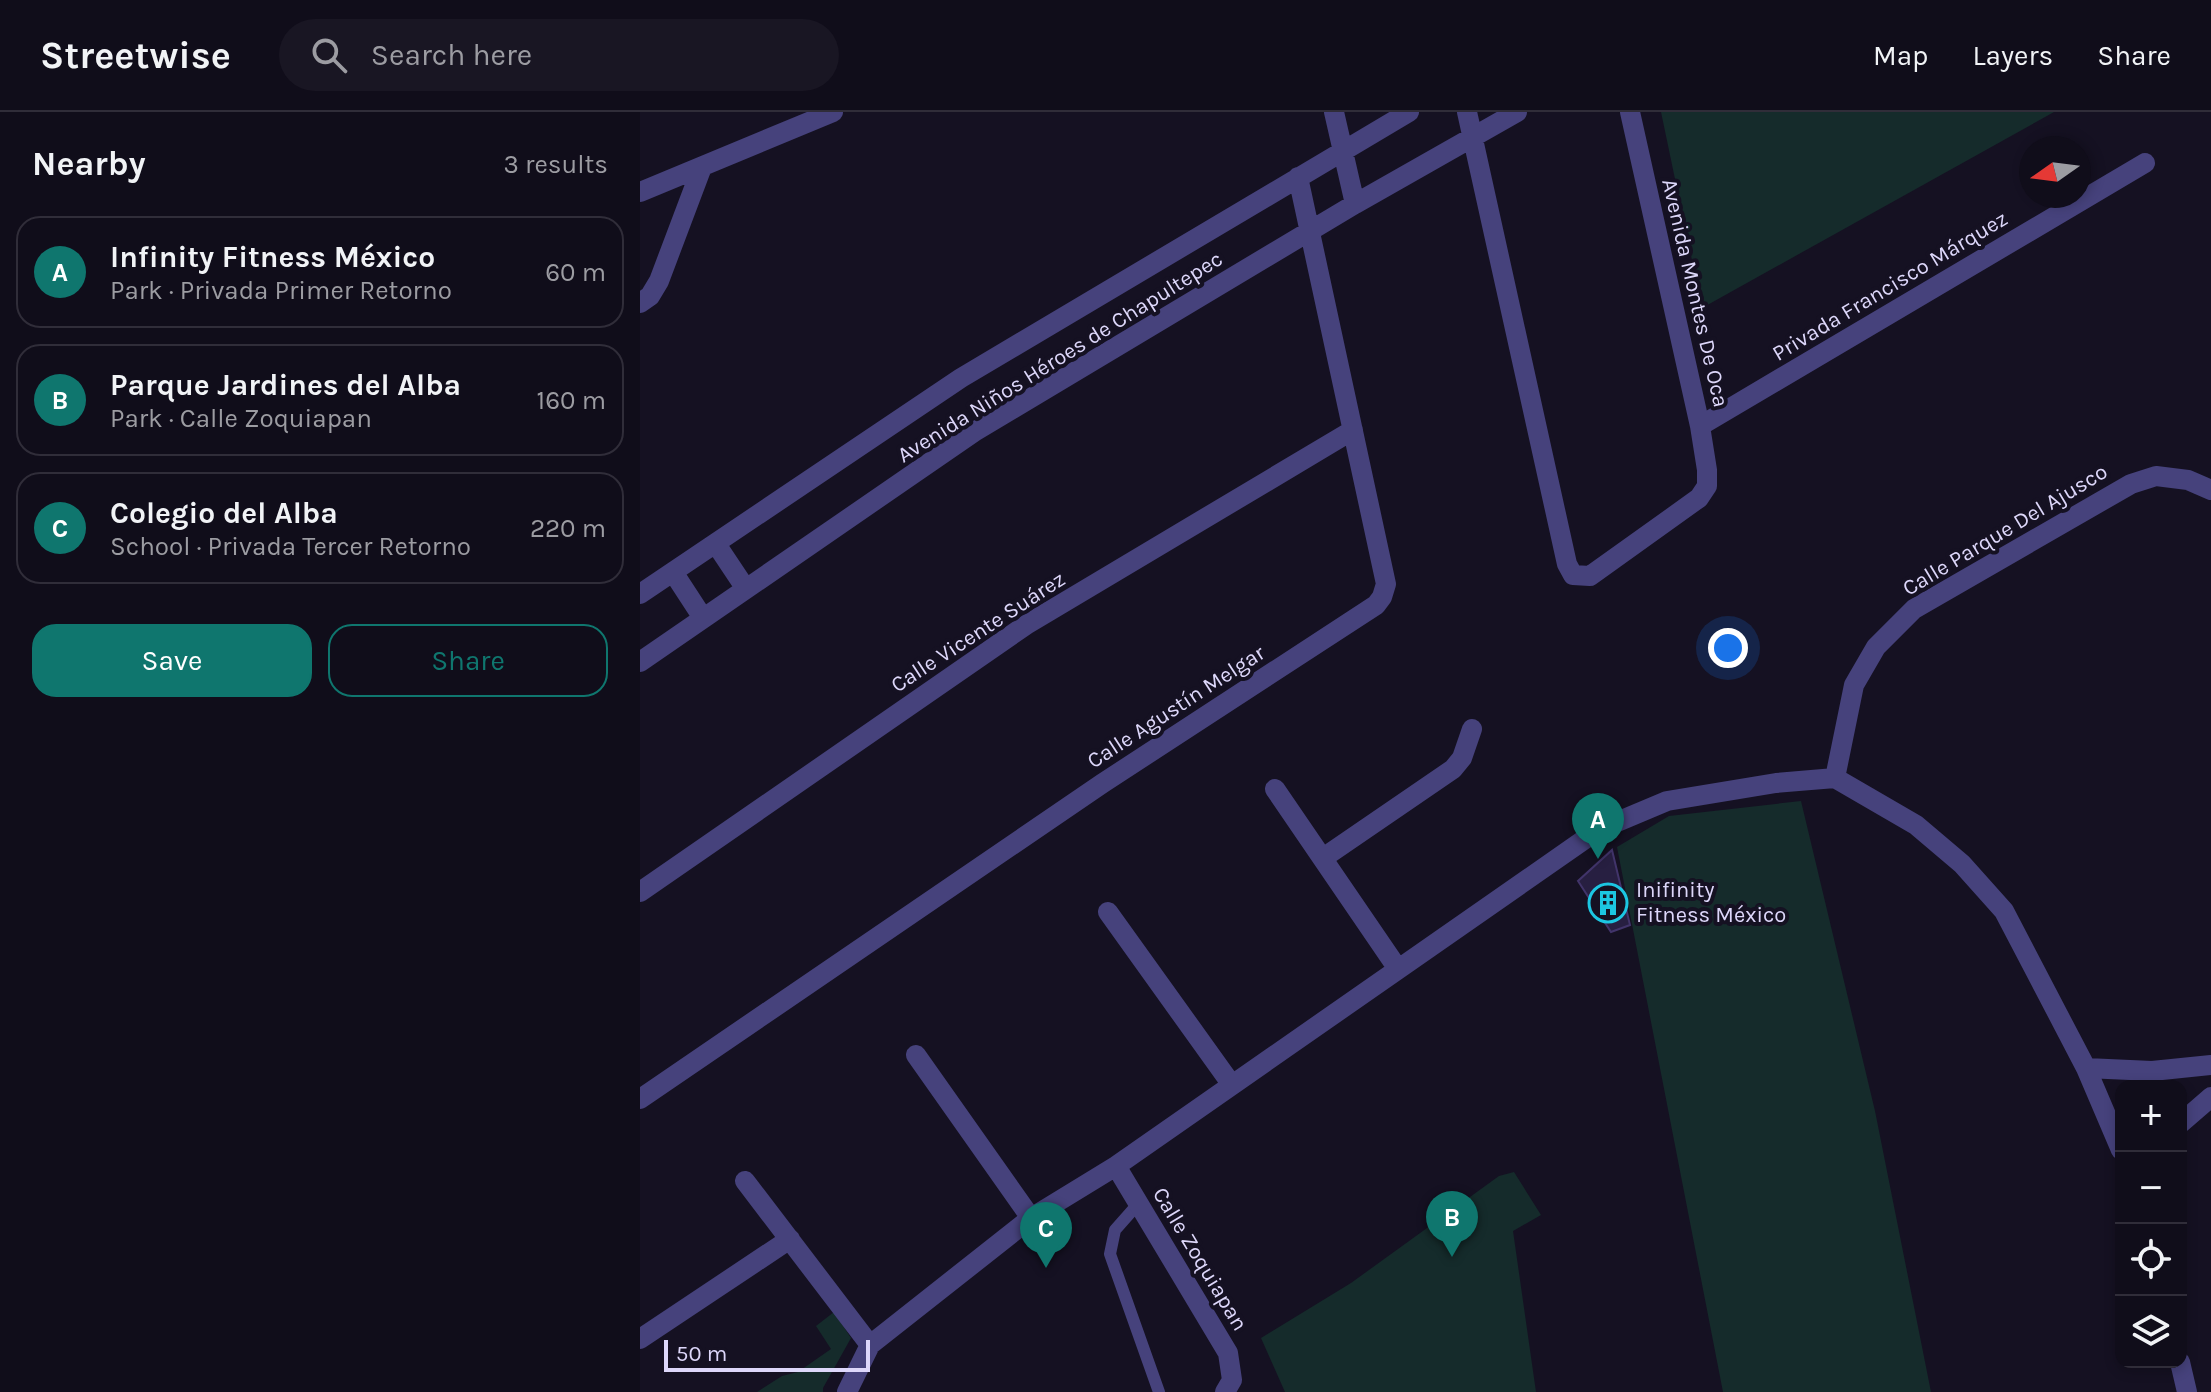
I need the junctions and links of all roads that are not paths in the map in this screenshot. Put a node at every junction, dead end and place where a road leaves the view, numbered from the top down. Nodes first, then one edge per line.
1 (833, 112) edge
2 (1334, 112) edge
3 (1409, 112) edge
4 (1467, 112) edge
5 (1517, 112) edge
6 (1630, 112) edge
7 (1473, 138) junction
8 (1342, 152) junction
9 (2145, 163) dead end
10 (702, 167) junction
11 (1298, 177) junction
12 (640, 192) edge
13 (1355, 204) junction
14 (1311, 231) junction
15 (640, 303) edge
16 (1700, 426) junction
17 (1353, 430) junction
18 (2211, 490) edge
19 (716, 544) junction
20 (673, 572) junction
21 (746, 589) junction
22 (640, 594) edge
23 (703, 618) junction
24 (640, 662) edge
25 (1472, 729) dead end
26 (1835, 778) junction
27 (1275, 789) dead end
28 (1323, 858) junction
29 (640, 892) edge
30 (1108, 912) dead end
31 (1398, 969) junction
32 (916, 1055) dead end
33 (2211, 1065) edge
34 (2086, 1068) junction
35 (1232, 1085) junction
36 (2211, 1097) edge
37 (640, 1099) edge
38 (2187, 1118) edge
39 (2115, 1136) edge
40 (1116, 1166) junction
41 (745, 1181) dead end
42 (1138, 1204) junction
43 (1031, 1218) junction
44 (790, 1239) junction
45 (640, 1339) edge
46 (870, 1345) junction
47 (2181, 1368) edge
48 (1229, 1386) edge
49 (847, 1392) edge
50 (1159, 1392) edge
51 (2187, 1392) edge

1 - 10 street
2 - 8 street
3 - 8 street, Avenida Niños Héroes de Chapultepec
4 - 7 street
5 - 7 street, Avenida Niños Héroes de Chapultepec
6 - 16 street, Avenida Montes De Oca
7 - 13 street, Avenida Niños Héroes de Chapultepec
7 - 16 street, Avenida Montes De Oca
8 - 11 street, Avenida Niños Héroes de Chapultepec
8 - 13 street
9 - 16 street, Privada Francisco Márquez
10 - 12 street
10 - 15 street
11 - 14 street, Calle Agustín Melgar
11 - 19 street, Avenida Niños Héroes de Chapultepec
13 - 14 street, Avenida Niños Héroes de Chapultepec
14 - 17 street, Calle Agustín Melgar
14 - 21 street, Avenida Niños Héroes de Chapultepec
17 - 29 street, Calle Vicente Suárez
17 - 37 street, Calle Agustín Melgar
18 - 26 street, Calle Parque Del Ajusco
19 - 20 street, Avenida Niños Héroes de Chapultepec
19 - 21 street
20 - 22 street, Avenida Niños Héroes de Chapultepec
20 - 23 street
21 - 23 street, Avenida Niños Héroes de Chapultepec
23 - 24 street, Avenida Niños Héroes de Chapultepec
25 - 28 street
26 - 31 street
26 - 34 street
27 - 28 street
28 - 31 street
30 - 35 street
31 - 35 street
32 - 43 street
33 - 34 street
34 - 39 street
35 - 40 street
36 - 38 street
40 - 42 street, Calle Zoquiapan
40 - 43 street
41 - 44 street
42 - 48 street, Calle Zoquiapan
42 - 50 lane
43 - 46 street
44 - 45 street
44 - 46 street
46 - 49 street
47 - 51 street

